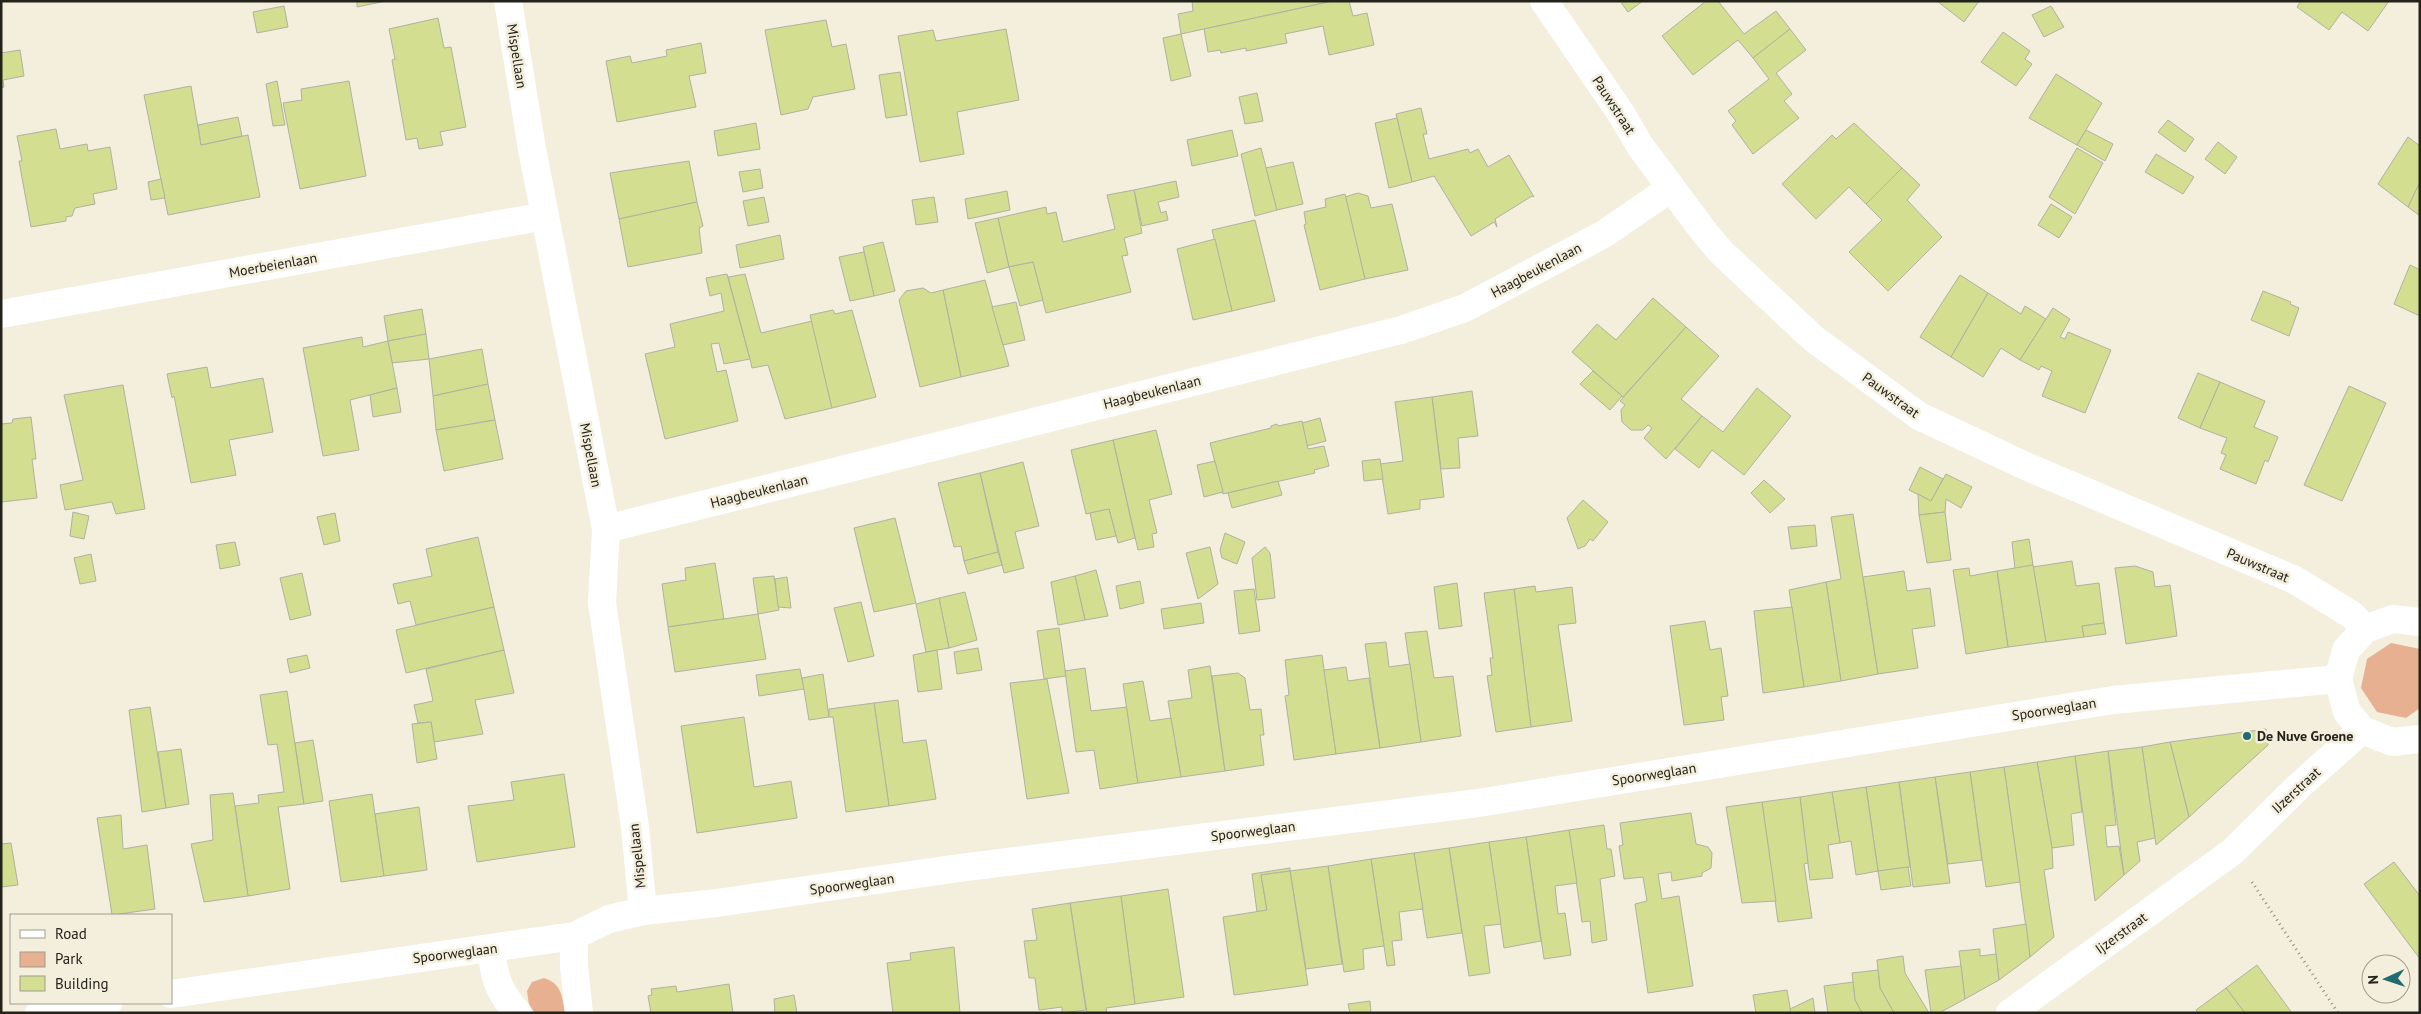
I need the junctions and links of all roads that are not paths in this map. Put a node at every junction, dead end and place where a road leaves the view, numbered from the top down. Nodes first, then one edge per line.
1 (508, 1) edge
2 (1544, 1) edge
3 (1671, 188) junction
4 (545, 216) junction
5 (1, 314) edge
6 (606, 529) junction
7 (2420, 622) edge
8 (2365, 629) junction
9 (2338, 679) junction
10 (2362, 730) junction
11 (2420, 739) edge
12 (2232, 852) joint
13 (643, 911) junction
14 (574, 936) junction
15 (491, 948) junction
16 (172, 994) edge
17 (101, 1004) edge
18 (39, 1013) edge
19 (518, 1013) edge
20 (579, 1013) edge
21 (2010, 1013) edge

1 - 4 street, Mispellaan
2 - 3 street, Pauwstraat
3 - 6 street, Haagbeukenlaan
3 - 8 street, Pauwstraat
4 - 5 street, Moerbeienlaan
4 - 6 street, Mispellaan
6 - 13 street, Mispellaan
7 - 8 street
8 - 9 street
9 - 10 street
9 - 13 street, Spoorweglaan
10 - 11 street
10 - 12 street, IJzerstraat
12 - 21 street, Ijzerstraat
13 - 14 street, Spoorweglaan
14 - 15 street, Spoorweglaan
14 - 20 street
15 - 16 street, Spoorweglaan
15 - 19 street
17 - 18 street

